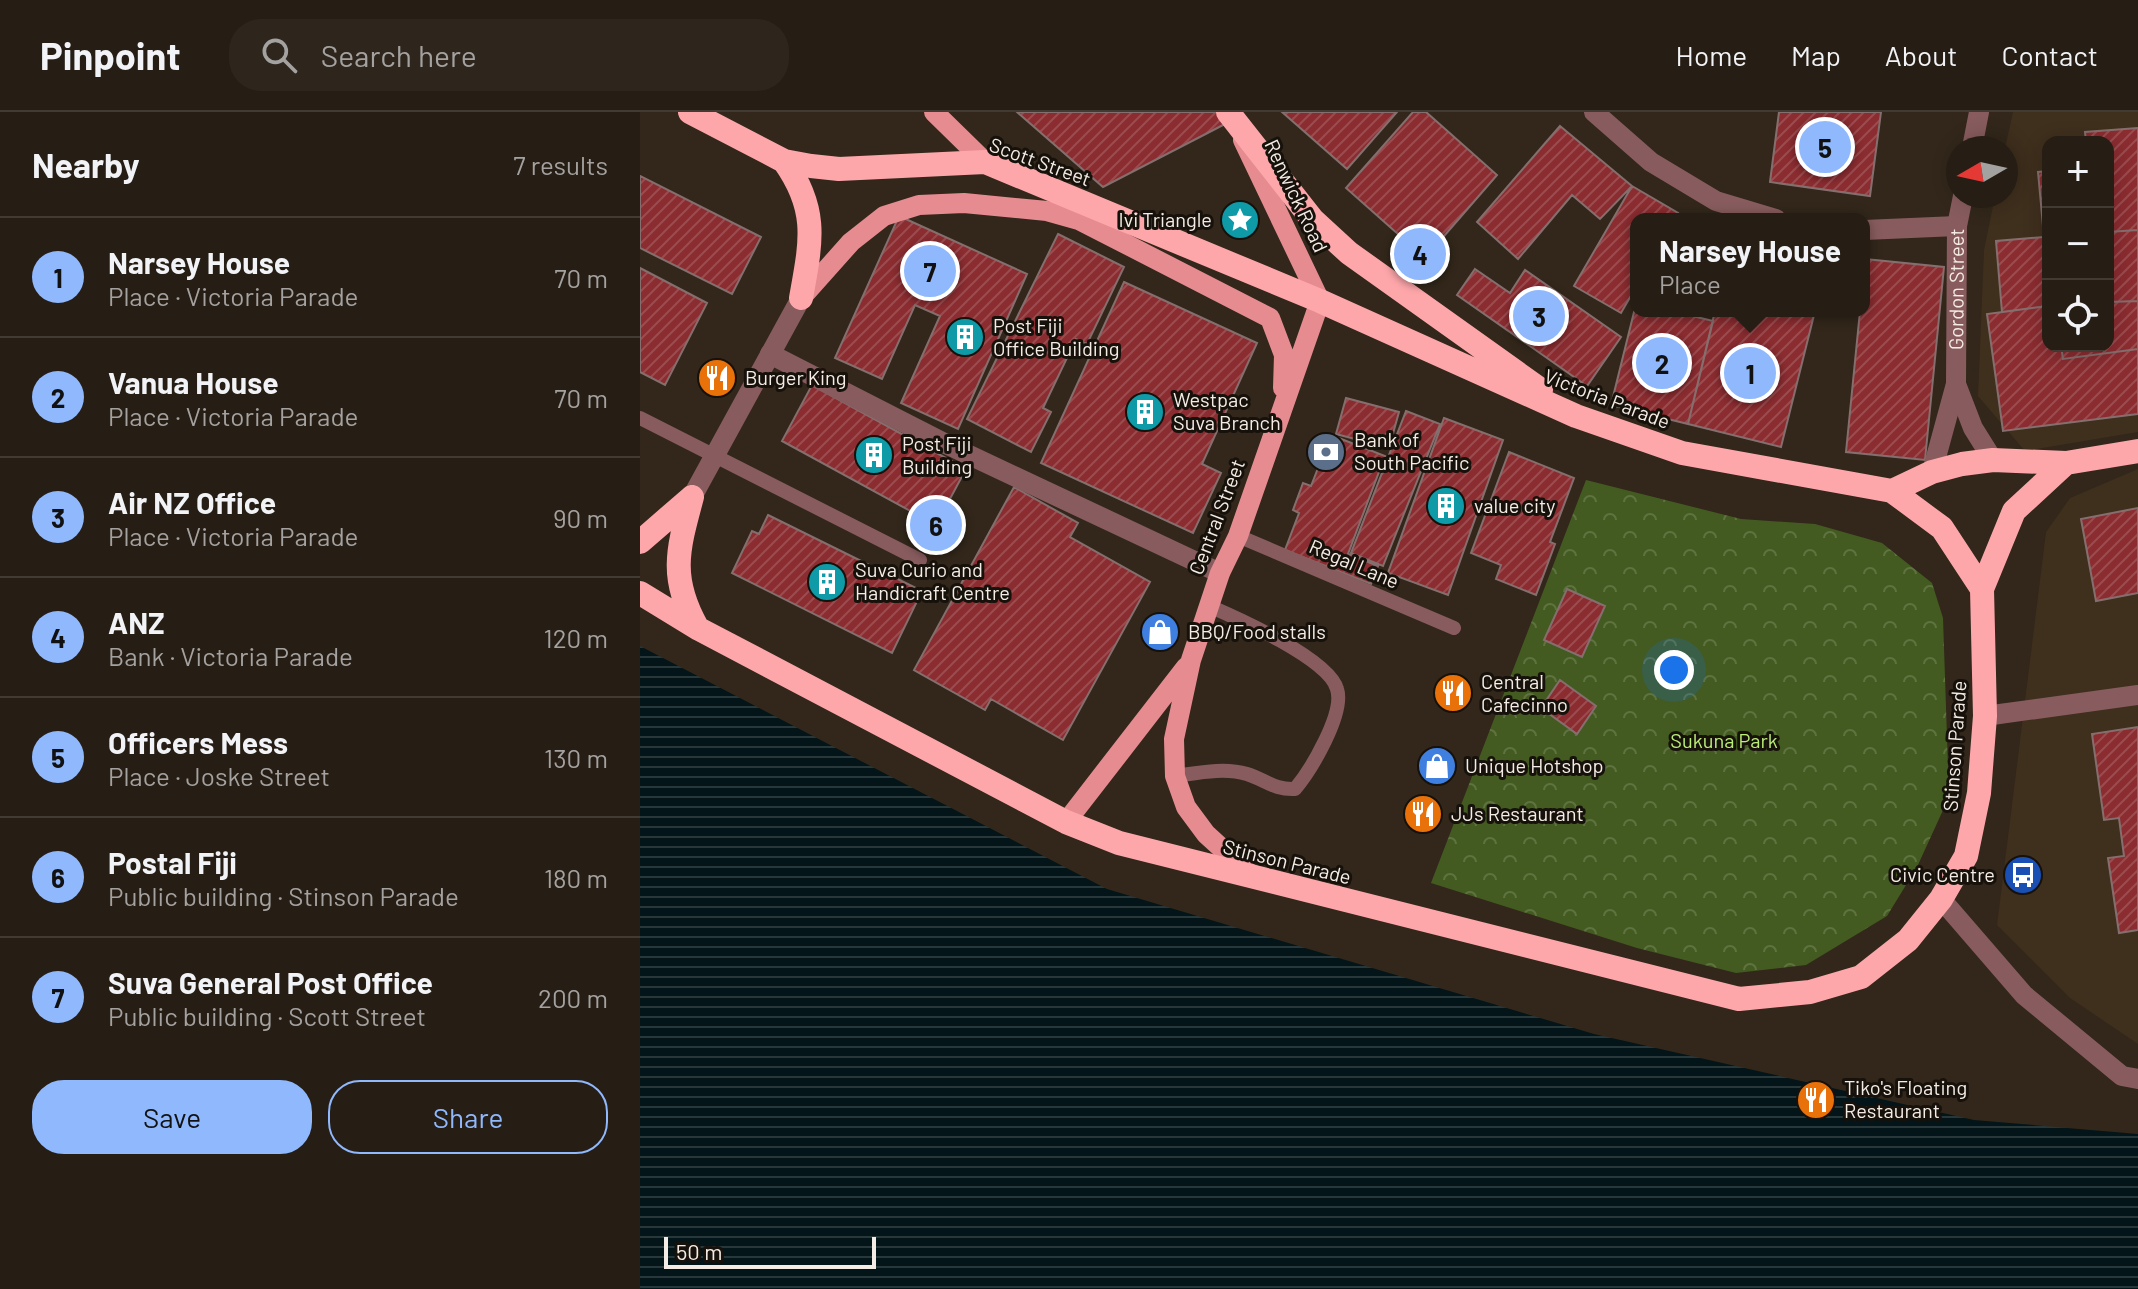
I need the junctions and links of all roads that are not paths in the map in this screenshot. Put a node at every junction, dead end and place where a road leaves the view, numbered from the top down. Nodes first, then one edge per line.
1 (690, 112) edge
2 (934, 112) edge
3 (1228, 112) edge
4 (1594, 112) edge
5 (1979, 112) edge
6 (1974, 136) edge
7 (784, 161) junction
8 (985, 162) junction
9 (1961, 208) edge
10 (1756, 213) edge
11 (1957, 226) junction
12 (1870, 230) edge
13 (801, 298) junction
14 (1320, 301) junction
15 (770, 354) junction
16 (1956, 384) junction
17 (1282, 408) junction
18 (1576, 416) junction
19 (640, 418) edge
20 (2138, 451) edge
21 (714, 457) junction
22 (1993, 460) junction
23 (2066, 463) junction
24 (1932, 472) junction
25 (1892, 491) junction
26 (692, 497) junction
27 (1238, 536) junction
28 (640, 542) edge
29 (920, 560) dead end
30 (1220, 573) junction
31 (1982, 589) junction
32 (640, 593) edge
33 (1209, 606) junction
34 (1454, 628) dead end
35 (699, 629) junction
36 (1191, 660) junction
37 (2138, 695) edge
38 (1985, 716) junction
39 (1175, 776) junction
40 (1066, 822) junction
41 (1253, 877) junction
42 (1941, 899) junction
43 (2138, 1079) edge

1 - 7 highway, Scott Street
2 - 8 main road
3 - 14 main road, Renwick Road
3 - 18 highway
4 - 10 street
5 - 6 street
7 - 8 highway, Scott Street
7 - 13 highway
8 - 14 highway, Scott Street
9 - 11 street, Gordon Street
11 - 12 street
11 - 16 street, Gordon Street
13 - 15 street
13 - 17 main road
14 - 17 main road, Central Street
14 - 18 highway, Victoria Parade
15 - 21 street
15 - 30 street
16 - 22 street, Gordon Street
16 - 24 street, Gordon Street
17 - 27 main road, Central Street
18 - 25 highway, Victoria Parade
19 - 21 lane
20 - 23 highway
21 - 26 street
21 - 29 lane
22 - 23 highway
22 - 24 highway
23 - 31 highway, Stinson Parade
24 - 25 highway
25 - 31 highway, Victoria Parade
26 - 28 highway
26 - 35 highway
27 - 30 main road, Central Street
27 - 34 lane, Regal Lane
30 - 33 main road, Central Street
31 - 38 highway, Stinson Parade
32 - 35 highway, Stinson Parade
33 - 36 main road, Central Street
33 - 39 lane
35 - 40 highway, Stinson Parade
36 - 39 main road, Central Street
36 - 40 main road, Central Street
37 - 38 street
38 - 42 highway, Stinson Parade
39 - 41 main road, Central Street
40 - 41 highway, Stinson Parade
41 - 42 highway, Stinson Parade
42 - 43 street

